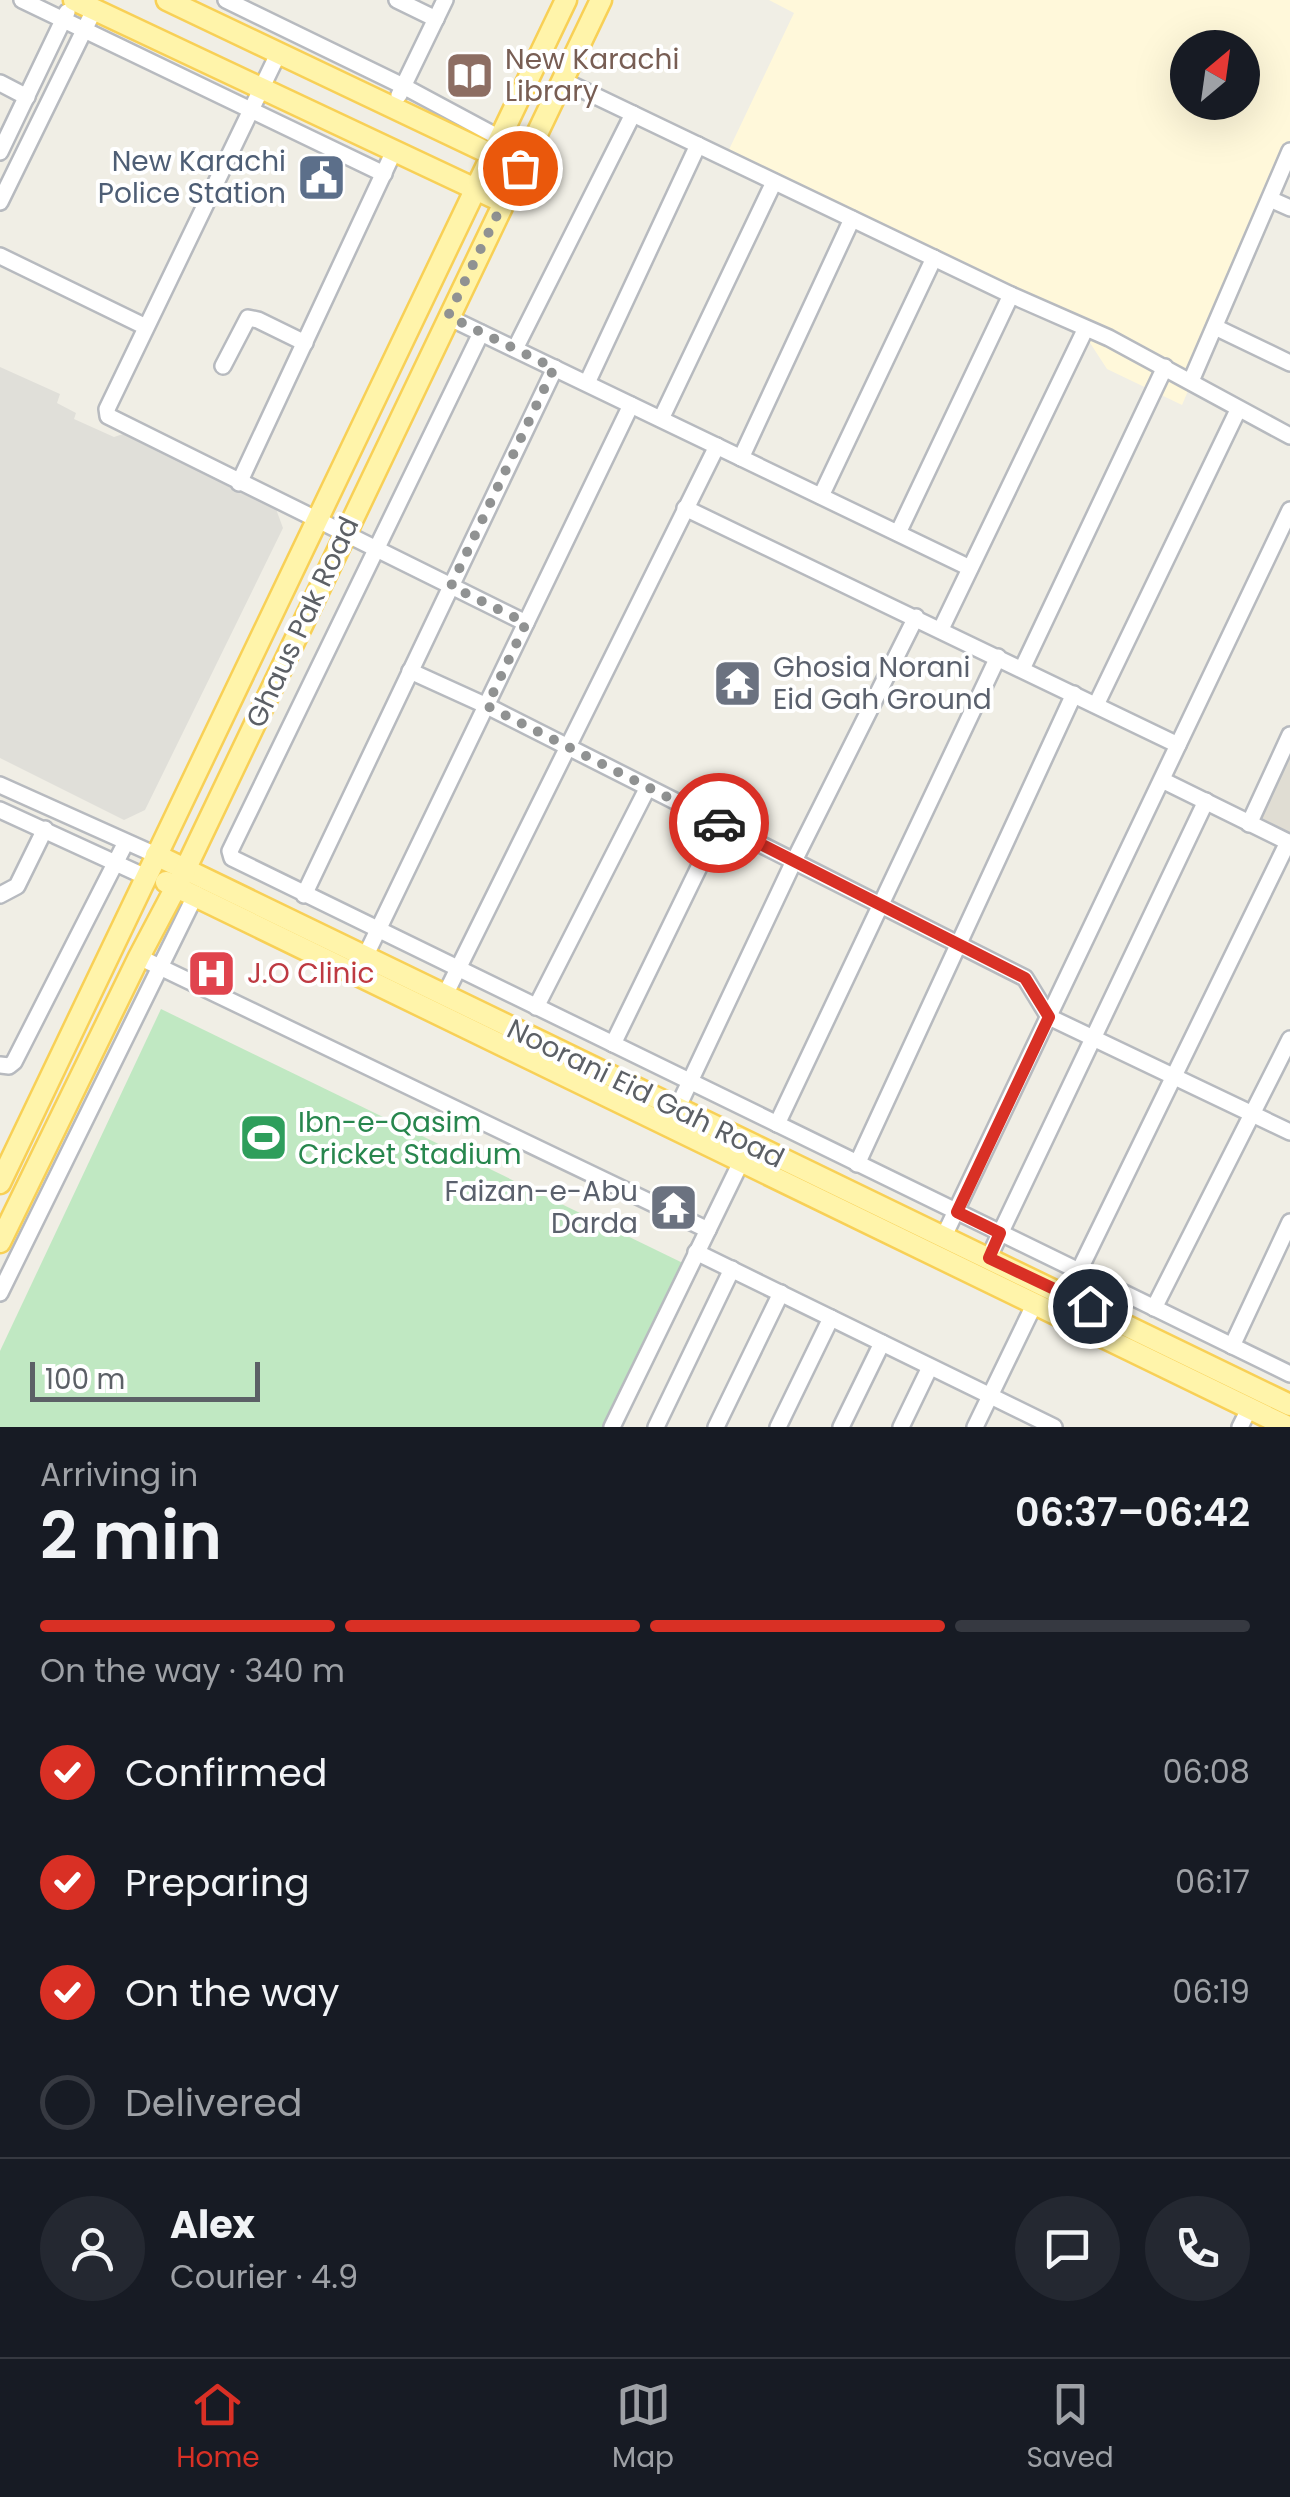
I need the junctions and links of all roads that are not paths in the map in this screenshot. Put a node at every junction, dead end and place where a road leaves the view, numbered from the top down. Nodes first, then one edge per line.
1 (22, 0) edge
2 (73, 0) edge
3 (167, 0) edge
4 (226, 0) edge
5 (397, 0) edge
6 (445, 0) edge
7 (566, 0) edge
8 (600, 0) edge
9 (94, 10) junction
10 (436, 19) junction
11 (63, 20) junction
12 (84, 30) junction
13 (278, 54) junction
14 (562, 80) junction
15 (0, 83) edge
16 (403, 86) junction
17 (262, 88) junction
18 (27, 97) junction
19 (392, 108) junction
20 (251, 110) junction
21 (633, 114) junction
22 (698, 145) junction
23 (494, 146) junction
24 (394, 151) junction
25 (1290, 151) edge
26 (0, 152) edge
27 (520, 168) junction
28 (384, 174) junction
29 (774, 182) junction
30 (474, 188) junction
31 (1270, 199) junction
32 (0, 202) edge
33 (503, 202) junction
34 (1290, 208) edge
35 (852, 219) junction
36 (0, 256) edge
37 (934, 258) junction
38 (1011, 295) junction
39 (448, 316) junction
40 (1216, 327) junction
41 (146, 328) junction
42 (1084, 330) junction
43 (481, 332) junction
44 (304, 343) junction
45 (515, 349) junction
46 (1290, 362) edge
47 (222, 366) dead end
48 (1164, 367) junction
49 (554, 368) junction
50 (1192, 381) junction
51 (587, 384) junction
52 (631, 404) junction
53 (1238, 410) junction
54 (661, 419) junction
55 (1290, 436) edge
56 (717, 446) junction
57 (741, 458) junction
58 (239, 483) junction
59 (821, 496) junction
60 (685, 508) junction
61 (1290, 510) edge
62 (317, 520) junction
63 (343, 533) junction
64 (898, 534) junction
65 (374, 548) junction
66 (970, 568) junction
67 (451, 586) junction
68 (916, 617) junction
69 (526, 623) junction
70 (941, 629) junction
71 (998, 657) junction
72 (1022, 668) junction
73 (410, 672) junction
74 (1074, 694) junction
75 (1096, 705) junction
76 (487, 706) junction
77 (1290, 735) edge
78 (1178, 745) junction
79 (568, 748) junction
80 (1162, 780) junction
81 (0, 785) edge
82 (647, 789) junction
83 (1206, 801) junction
84 (0, 810) edge
85 (720, 824) junction
86 (1250, 824) junction
87 (45, 829) junction
88 (1289, 843) edge
89 (125, 844) junction
90 (156, 855) junction
91 (117, 861) junction
92 (794, 861) junction
93 (180, 876) junction
94 (146, 877) junction
95 (4, 890) edge
96 (196, 894) junction
97 (304, 895) junction
98 (880, 907) junction
99 (378, 930) junction
100 (958, 946) junction
101 (138, 956) junction
102 (365, 958) junction
103 (159, 966) junction
104 (460, 969) junction
105 (445, 996) junction
106 (536, 1006) junction
107 (1049, 1017) junction
108 (1094, 1038) junction
109 (1290, 1039) edge
110 (613, 1044) junction
111 (0, 1065) edge
112 (1174, 1077) junction
113 (690, 1082) junction
114 (677, 1109) junction
115 (1252, 1114) junction
116 (776, 1124) junction
117 (1290, 1132) edge
118 (741, 1162) junction
119 (857, 1164) junction
120 (0, 1183) edge
121 (957, 1212) junction
122 (1290, 1222) edge
123 (708, 1230) junction
124 (1000, 1233) junction
125 (944, 1236) junction
126 (0, 1242) edge
127 (696, 1252) junction
128 (989, 1258) junction
129 (732, 1269) junction
130 (1079, 1272) junction
131 (0, 1293) edge
132 (781, 1294) junction
133 (1035, 1304) junction
134 (1154, 1308) junction
135 (831, 1318) junction
136 (882, 1343) junction
137 (1232, 1346) junction
138 (930, 1366) junction
139 (1290, 1374) edge
140 (990, 1396) junction
141 (1290, 1405) edge
142 (1250, 1408) junction
143 (1050, 1426) edge
144 (612, 1427) edge
145 (656, 1427) edge
146 (716, 1427) edge
147 (778, 1427) edge
148 (840, 1427) edge
149 (901, 1427) edge
150 (975, 1427) edge
151 (1240, 1427) edge
152 (1288, 1427) edge

1 - 11 street
2 - 9 main road
2 - 11 street
3 - 13 main road
4 - 16 street
5 - 10 street
6 - 10 street
7 - 23 main road
8 - 14 main road, Ghaus Pak Road
9 - 12 street
9 - 17 main road
10 - 16 street
11 - 12 street
11 - 18 street
12 - 20 street
12 - 32 street
13 - 17 street
13 - 19 main road
14 - 21 street
14 - 27 main road, Ghaus Pak Road
15 - 18 street
16 - 19 street
16 - 23 street
17 - 20 street
17 - 24 main road
18 - 26 street
19 - 23 main road
20 - 28 street
20 - 41 street
21 - 22 street
21 - 45 street
22 - 29 street
22 - 51 street
23 - 27 main road
23 - 30 main road
24 - 28 street
24 - 30 main road
25 - 31 street
27 - 33 main road, Ghaus Pak Road
28 - 44 street
29 - 35 street
29 - 54 street
30 - 33 main road
30 - 62 main road
31 - 34 street
31 - 40 street
33 - 39 main road, Ghaus Pak Road
35 - 37 street
35 - 57 street
36 - 41 street
37 - 38 street
37 - 59 street
38 - 42 street
38 - 64 street
39 - 43 street
39 - 63 main road, Ghaus Pak Road
40 - 46 street
40 - 50 street
41 - 58 street
42 - 48 street
42 - 66 street
43 - 45 street
43 - 65 street
44 - 47 street
44 - 58 street
45 - 49 street
48 - 50 street
48 - 72 street
49 - 51 street
49 - 67 street
50 - 53 street
51 - 52 street
52 - 54 street
52 - 69 street
53 - 55 street
53 - 75 street
54 - 56 street
56 - 57 street
56 - 60 street
57 - 59 street
58 - 62 street
59 - 64 street
60 - 68 street
60 - 79 street
61 - 78 street
62 - 63 street
62 - 90 main road
63 - 65 street
63 - 93 main road, Ghaus Pak Road
64 - 66 street
65 - 67 street
65 - 97 street
66 - 70 street
67 - 69 street
67 - 73 street
68 - 70 street
68 - 92 street
69 - 76 street
70 - 71 street
71 - 72 street
71 - 98 street
72 - 74 street
73 - 76 street
73 - 97 street
74 - 75 street
74 - 100 street
75 - 78 street
76 - 79 street
76 - 99 street
77 - 86 street
78 - 80 street
79 - 82 street
79 - 104 street
80 - 83 street
80 - 107 street
81 - 89 street, Noorani Eid Gah Road
82 - 85 street
82 - 106 street
83 - 86 street
83 - 108 street
84 - 87 street, Noorani Eid Gah Road
85 - 92 street
85 - 110 street
86 - 88 street
87 - 91 street, Noorani Eid Gah Road
87 - 95 street
88 - 112 street
89 - 90 street, Noorani Eid Gah Road
89 - 91 street
90 - 93 main road, Noorani Eid Gah Road
90 - 94 main road
91 - 94 street, Noorani Eid Gah Road
91 - 111 street
92 - 98 street
92 - 113 street
93 - 94 main road, Noorani Eid Gah Road
93 - 96 main road, Noorani Eid Gah Road
93 - 101 main road, Ghaus Pak Road
93 - 102 main road, Noorani Eid Gah Road
94 - 120 main road
96 - 103 street
96 - 118 main road, Noorani Eid Gah Road
97 - 99 street
98 - 100 street
98 - 116 street
99 - 102 street
99 - 104 street
100 - 107 street
100 - 119 street
101 - 103 street
101 - 126 main road, Ghaus Pak Road
102 - 105 main road, Noorani Eid Gah Road
103 - 123 street
103 - 131 street
104 - 105 street
104 - 106 street
105 - 114 main road, Noorani Eid Gah Road
106 - 110 street
107 - 108 street
107 - 121 street
108 - 112 street
108 - 124 street
109 - 115 street
110 - 113 street
112 - 115 street
112 - 130 street
113 - 114 street
113 - 116 street
114 - 125 main road, Noorani Eid Gah Road
115 - 117 street
115 - 134 street
116 - 119 street
118 - 123 street
118 - 133 main road, Noorani Eid Gah Road
119 - 121 street
121 - 124 street
121 - 125 street
122 - 137 street
123 - 127 street
124 - 128 street
124 - 130 street
125 - 128 main road, Noorani Eid Gah Road
127 - 129 street
127 - 144 street
128 - 141 main road, Noorani Eid Gah Road
129 - 132 street
129 - 145 street
130 - 134 street
132 - 135 street
132 - 146 street
133 - 140 street
133 - 142 main road, Noorani Eid Gah Road
134 - 137 street
135 - 136 street
135 - 147 street
136 - 138 street
136 - 148 street
137 - 139 street
138 - 140 street
138 - 149 street
140 - 143 street
140 - 150 street
142 - 151 street
142 - 152 main road, Noorani Eid Gah Road

